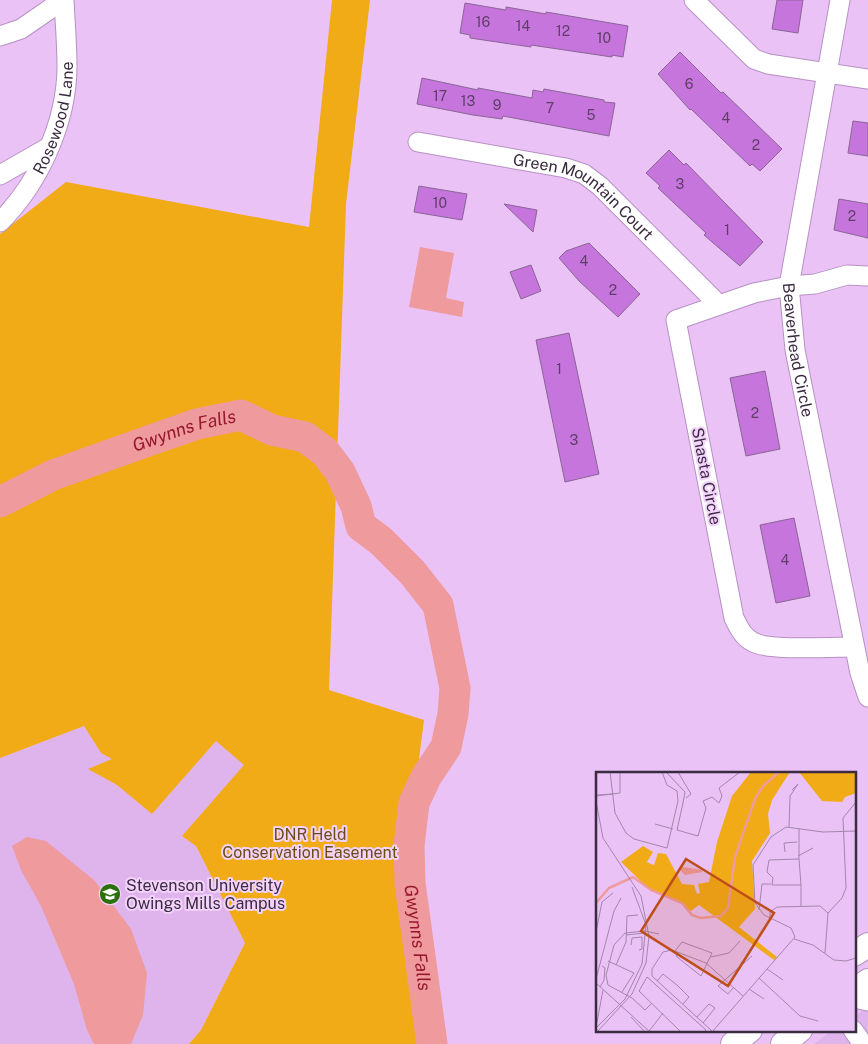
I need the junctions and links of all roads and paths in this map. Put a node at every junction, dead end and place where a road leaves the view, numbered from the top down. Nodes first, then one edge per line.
1 (63, 0) edge
2 (694, 0) edge
3 (840, 0) edge
4 (0, 36) edge
5 (827, 72) junction
6 (868, 79) edge
7 (418, 142) dead end
8 (50, 146) junction
9 (0, 174) edge
10 (0, 222) edge
11 (868, 276) edge
12 (789, 286) junction
13 (718, 304) junction
14 (858, 635) edge
15 (868, 697) edge
16 (868, 945) edge
17 (856, 953) edge
18 (868, 982) edge
19 (856, 990) edge
20 (748, 1032) edge
21 (798, 1032) edge
22 (854, 1032) edge
23 (733, 1044) edge
24 (783, 1044) edge
25 (863, 1044) edge

1 - 4 street
1 - 8 street, Rosewood Lane
2 - 5 street
3 - 5 street, Beaverhead Circle
5 - 6 street
5 - 12 street, Beaverhead Circle
7 - 13 street, Green Mountain Court
8 - 9 street
8 - 10 street, Rosewood Lane
11 - 12 street, Shasta Circle
12 - 13 street, Shasta Circle
12 - 14 street, Beaverhead Circle
13 - 14 street, Shasta Circle
14 - 15 street, Beaverhead Circle
16 - 17 main road
18 - 19 main road
20 - 23 main road
21 - 24 main road
22 - 25 street

